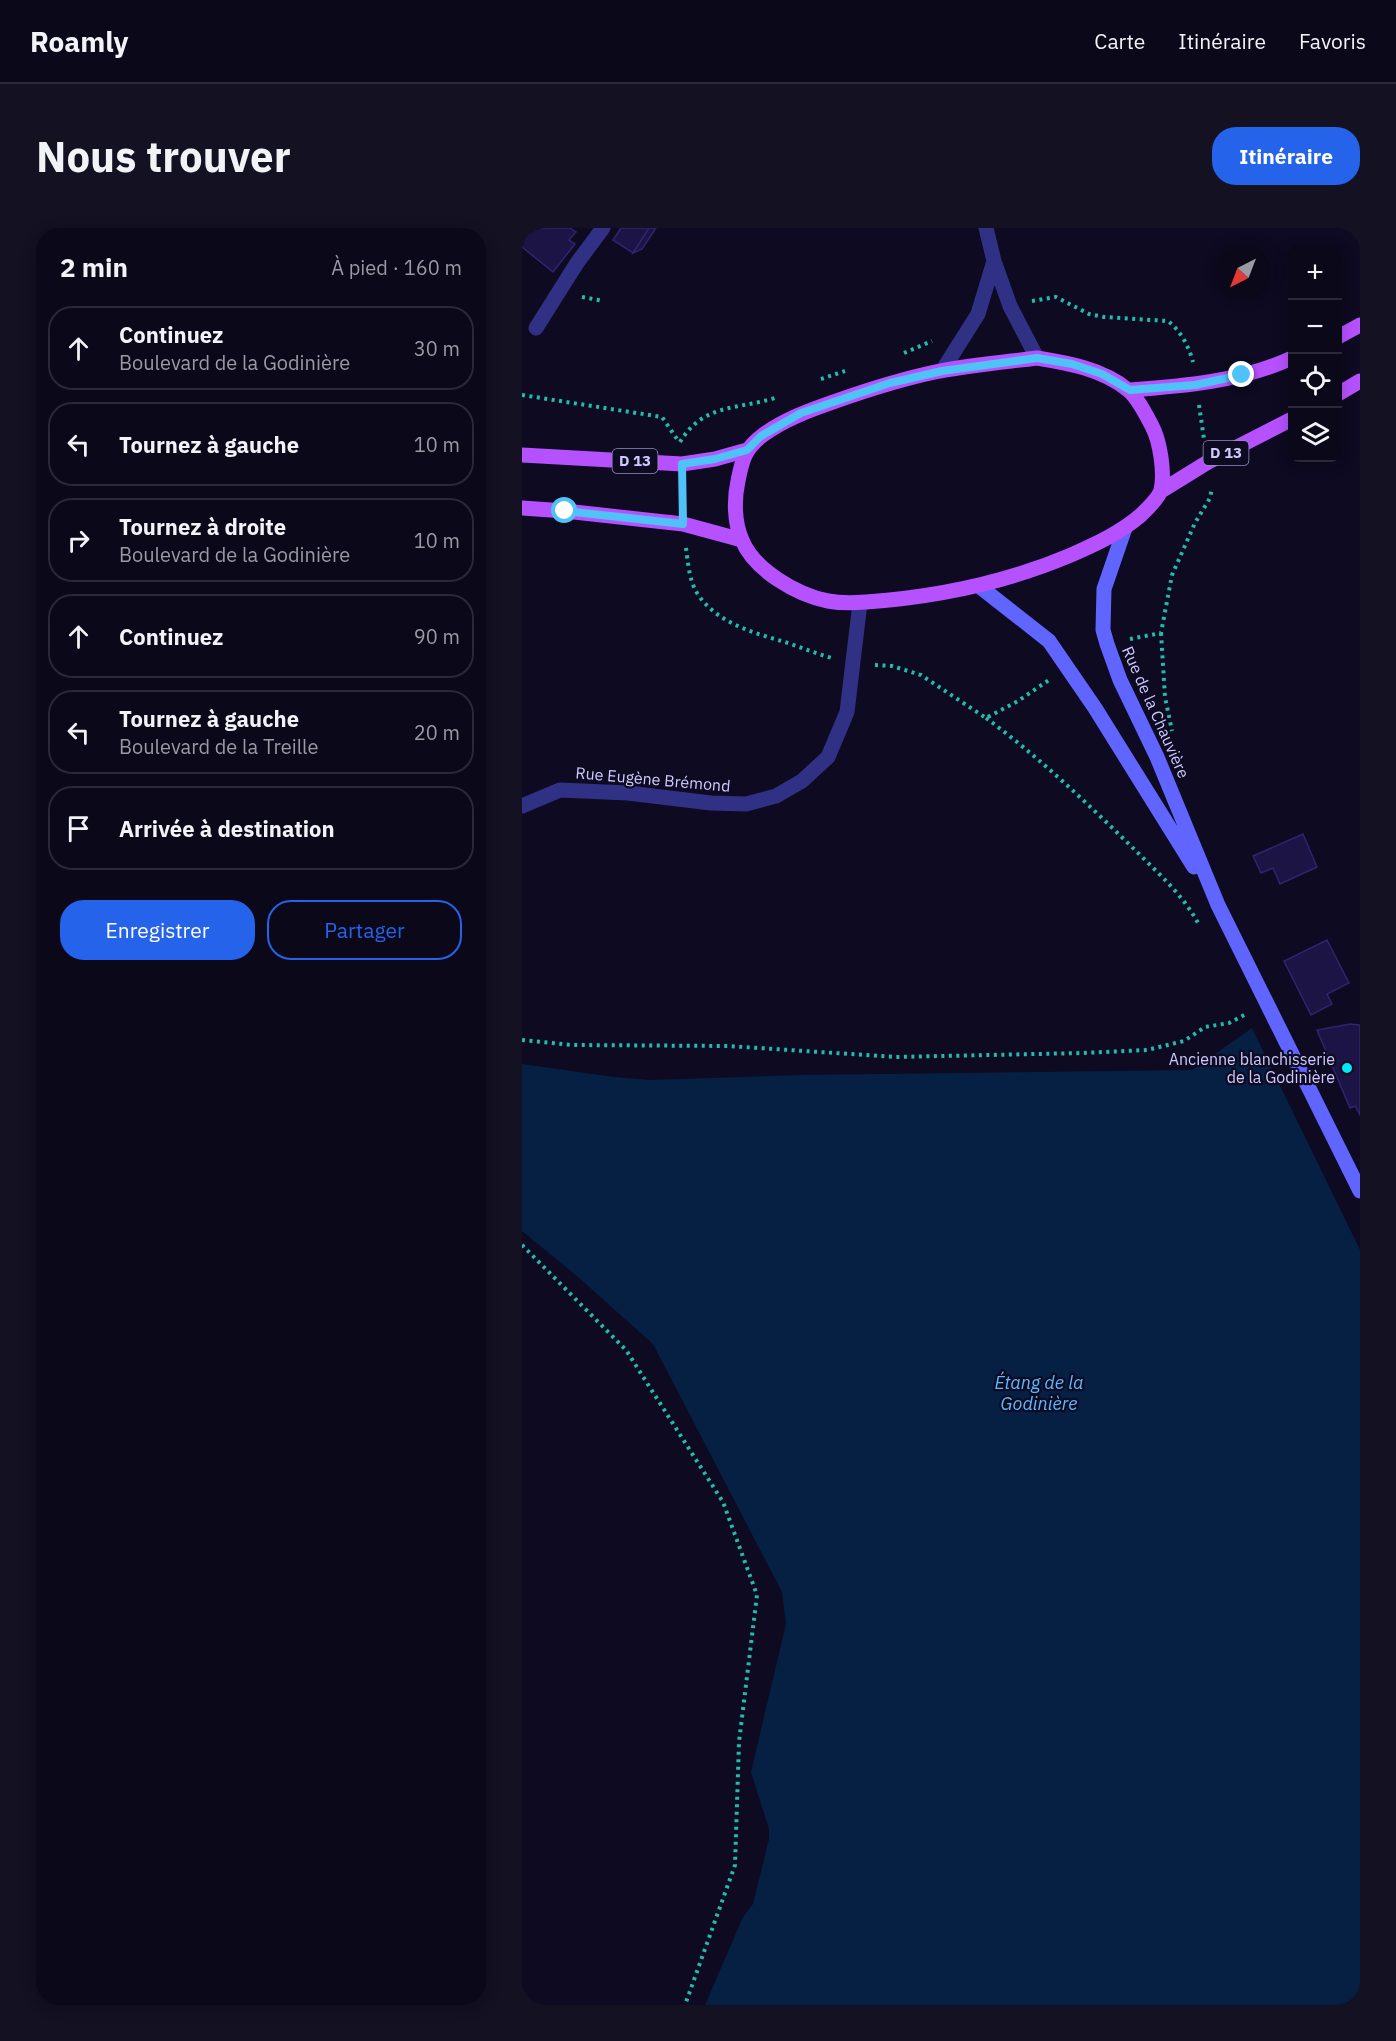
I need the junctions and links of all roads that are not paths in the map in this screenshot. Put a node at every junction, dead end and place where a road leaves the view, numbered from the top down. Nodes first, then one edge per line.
1 (603, 228) edge
2 (986, 228) edge
3 (994, 261) junction
4 (1360, 325) edge
5 (536, 328) dead end
6 (1342, 335) edge
7 (1037, 358) junction
8 (1288, 360) edge
9 (942, 371) junction
10 (1360, 381) edge
11 (1130, 390) junction
12 (1342, 392) edge
13 (1288, 422) edge
14 (747, 450) junction
15 (522, 455) edge
16 (1161, 491) junction
17 (522, 508) edge
18 (1125, 528) junction
19 (742, 540) junction
20 (979, 586) junction
21 (860, 603) junction
22 (522, 806) edge
23 (1218, 905) junction
24 (1360, 1191) edge

1 - 5 street
2 - 3 street
3 - 7 street
3 - 9 street
4 - 6 main road
7 - 9 main road
7 - 11 main road
8 - 11 main road
9 - 14 main road
10 - 12 main road
11 - 16 main road
13 - 16 main road, D 13
14 - 15 main road, D 13
14 - 19 main road
16 - 18 main road
17 - 19 main road
18 - 20 main road
18 - 23 main road, Rue de la Chauvière
19 - 21 main road
20 - 21 main road
20 - 23 main road, Rue de la Chauvière
21 - 22 street, Rue Eugène Brémond
23 - 24 main road, Rue de la Chauvière

